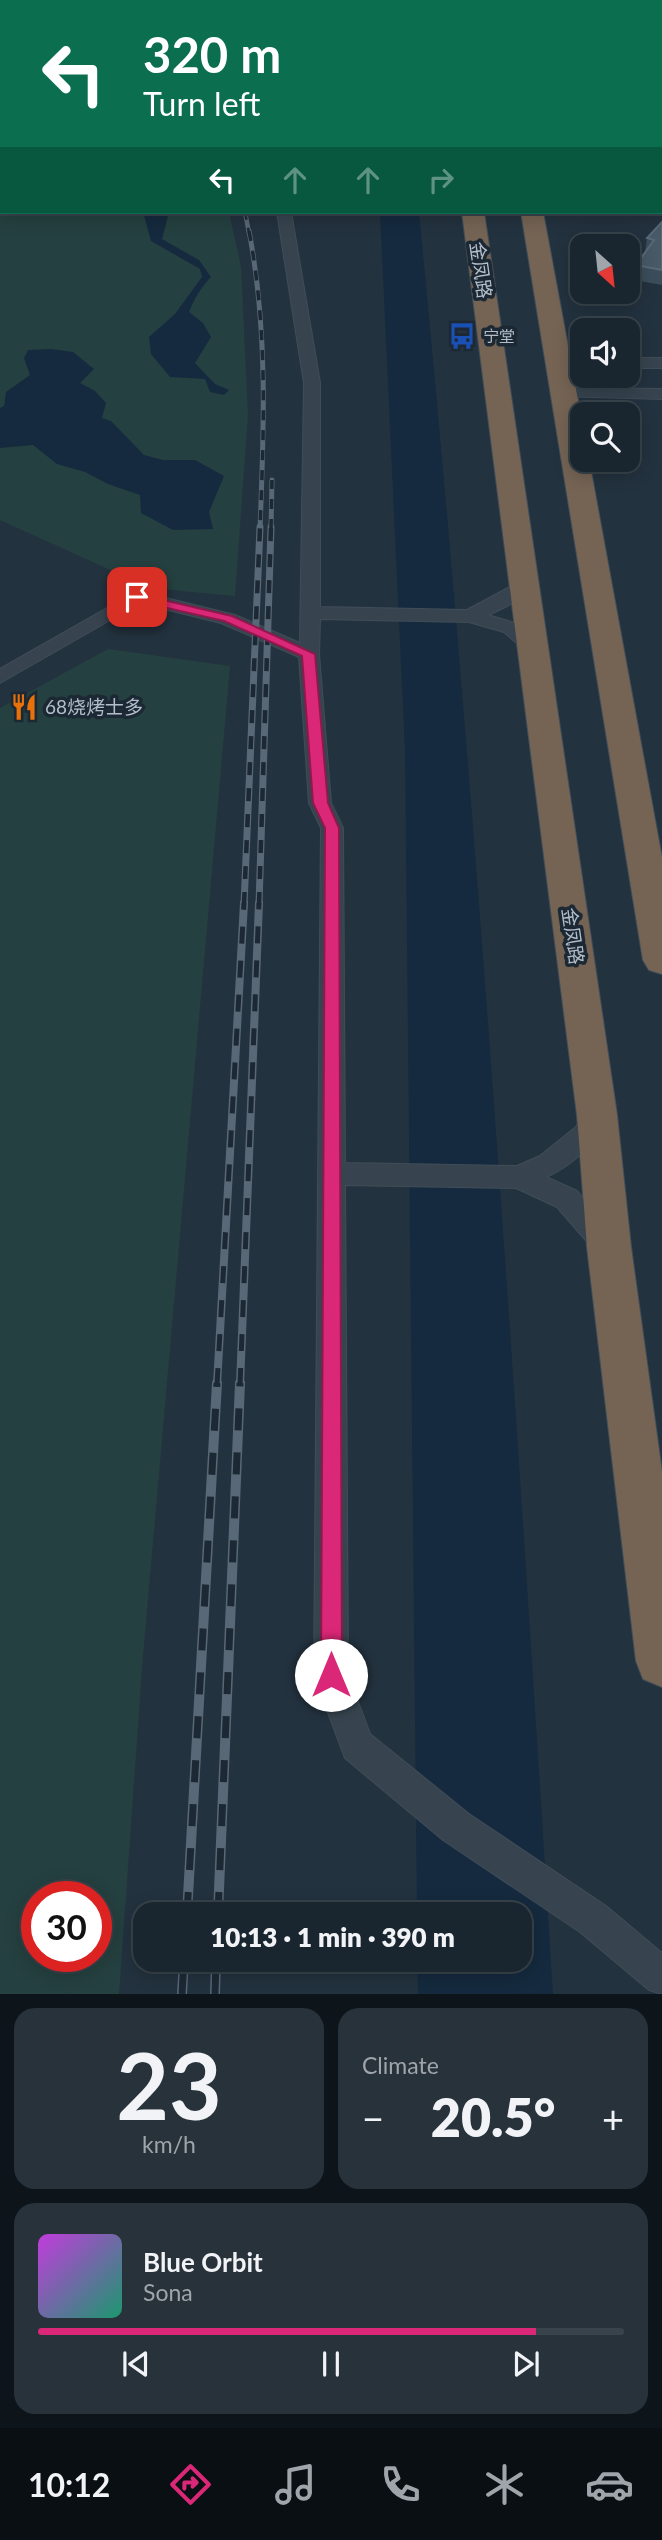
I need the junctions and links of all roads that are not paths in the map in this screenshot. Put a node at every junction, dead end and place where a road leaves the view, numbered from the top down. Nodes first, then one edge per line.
1 (284, 214) edge
2 (473, 214) edge
3 (533, 214) edge
4 (570, 362) edge
5 (640, 363) edge
6 (662, 363) edge
7 (562, 393) junction
8 (662, 394) edge
9 (523, 586) junction
10 (310, 613) junction
11 (470, 615) junction
12 (533, 648) junction
13 (309, 654) junction
14 (0, 677) edge
15 (662, 960) edge
16 (597, 1115) junction
17 (331, 1174) junction
18 (510, 1177) junction
19 (609, 1247) junction
20 (662, 1661) edge
21 (662, 1977) edge

1 - 10 street
2 - 9 highway, 金凤路
3 - 4 highway
4 - 7 highway
5 - 6 street
7 - 8 street
7 - 15 highway
9 - 11 street
9 - 12 highway, 金凤路
10 - 11 street
10 - 13 street
11 - 12 street
12 - 16 highway, 金凤路
13 - 14 street
13 - 17 street
16 - 18 street
16 - 19 highway, 金凤路
17 - 18 street
17 - 21 street
18 - 19 street
19 - 20 highway, 金凤路

